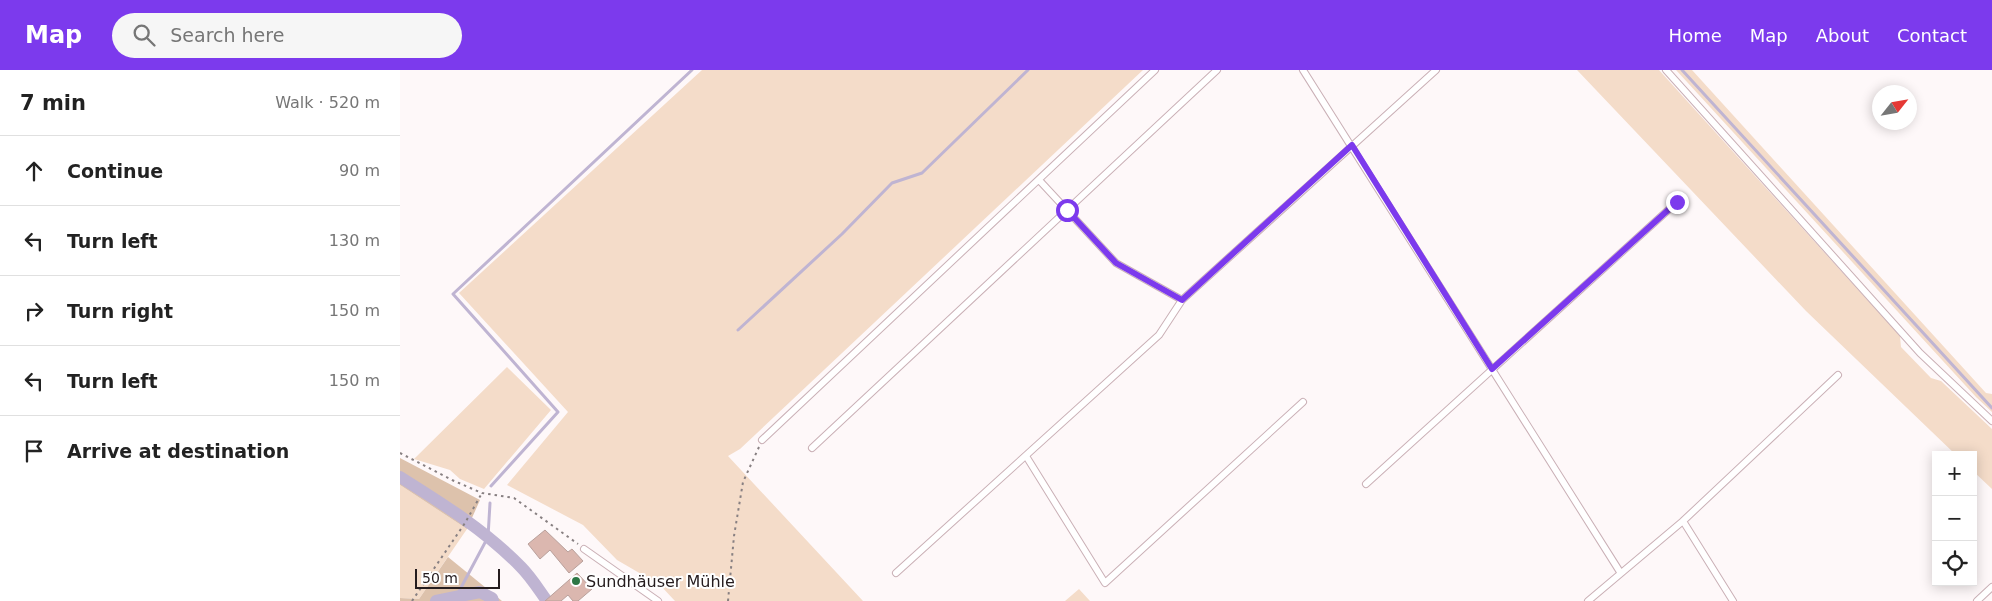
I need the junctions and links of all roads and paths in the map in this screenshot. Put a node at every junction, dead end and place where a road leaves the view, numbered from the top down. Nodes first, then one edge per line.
1 (1155, 70) edge
2 (1217, 70) edge
3 (1303, 70) edge
4 (1436, 70) edge
5 (1666, 70) edge
6 (1352, 145) junction
7 (1039, 180) junction
8 (1677, 202) dead end
9 (1067, 210) junction
10 (1182, 300) junction
11 (1492, 369) junction
12 (1838, 375) dead end
13 (1303, 402) dead end
14 (1992, 421) edge
15 (762, 440) joint
16 (812, 448) dead end
17 (400, 453) edge
18 (1026, 456) junction
19 (1366, 484) dead end
20 (482, 493) junction
21 (1683, 521) junction
22 (584, 549) joint
23 (1620, 572) junction
24 (896, 573) dead end
25 (1992, 587) edge
26 (412, 601) edge
27 (658, 601) edge
28 (728, 601) edge
29 (1588, 601) edge
30 (1733, 601) edge
31 (1976, 601) edge

1 - 7 lane
2 - 9 lane
3 - 6 lane
4 - 6 lane
5 - 14 lane
6 - 10 lane
6 - 11 lane
7 - 9 lane
7 - 15 lane
8 - 11 lane
9 - 10 lane
9 - 16 lane
10 - 18 lane
11 - 19 lane
11 - 23 lane
12 - 21 lane
13 - 18 lane
15 - 28 path
17 - 20 path
18 - 24 lane
20 - 22 path
20 - 26 path
21 - 23 lane
21 - 30 lane
22 - 27 lane
23 - 29 lane
25 - 31 lane

